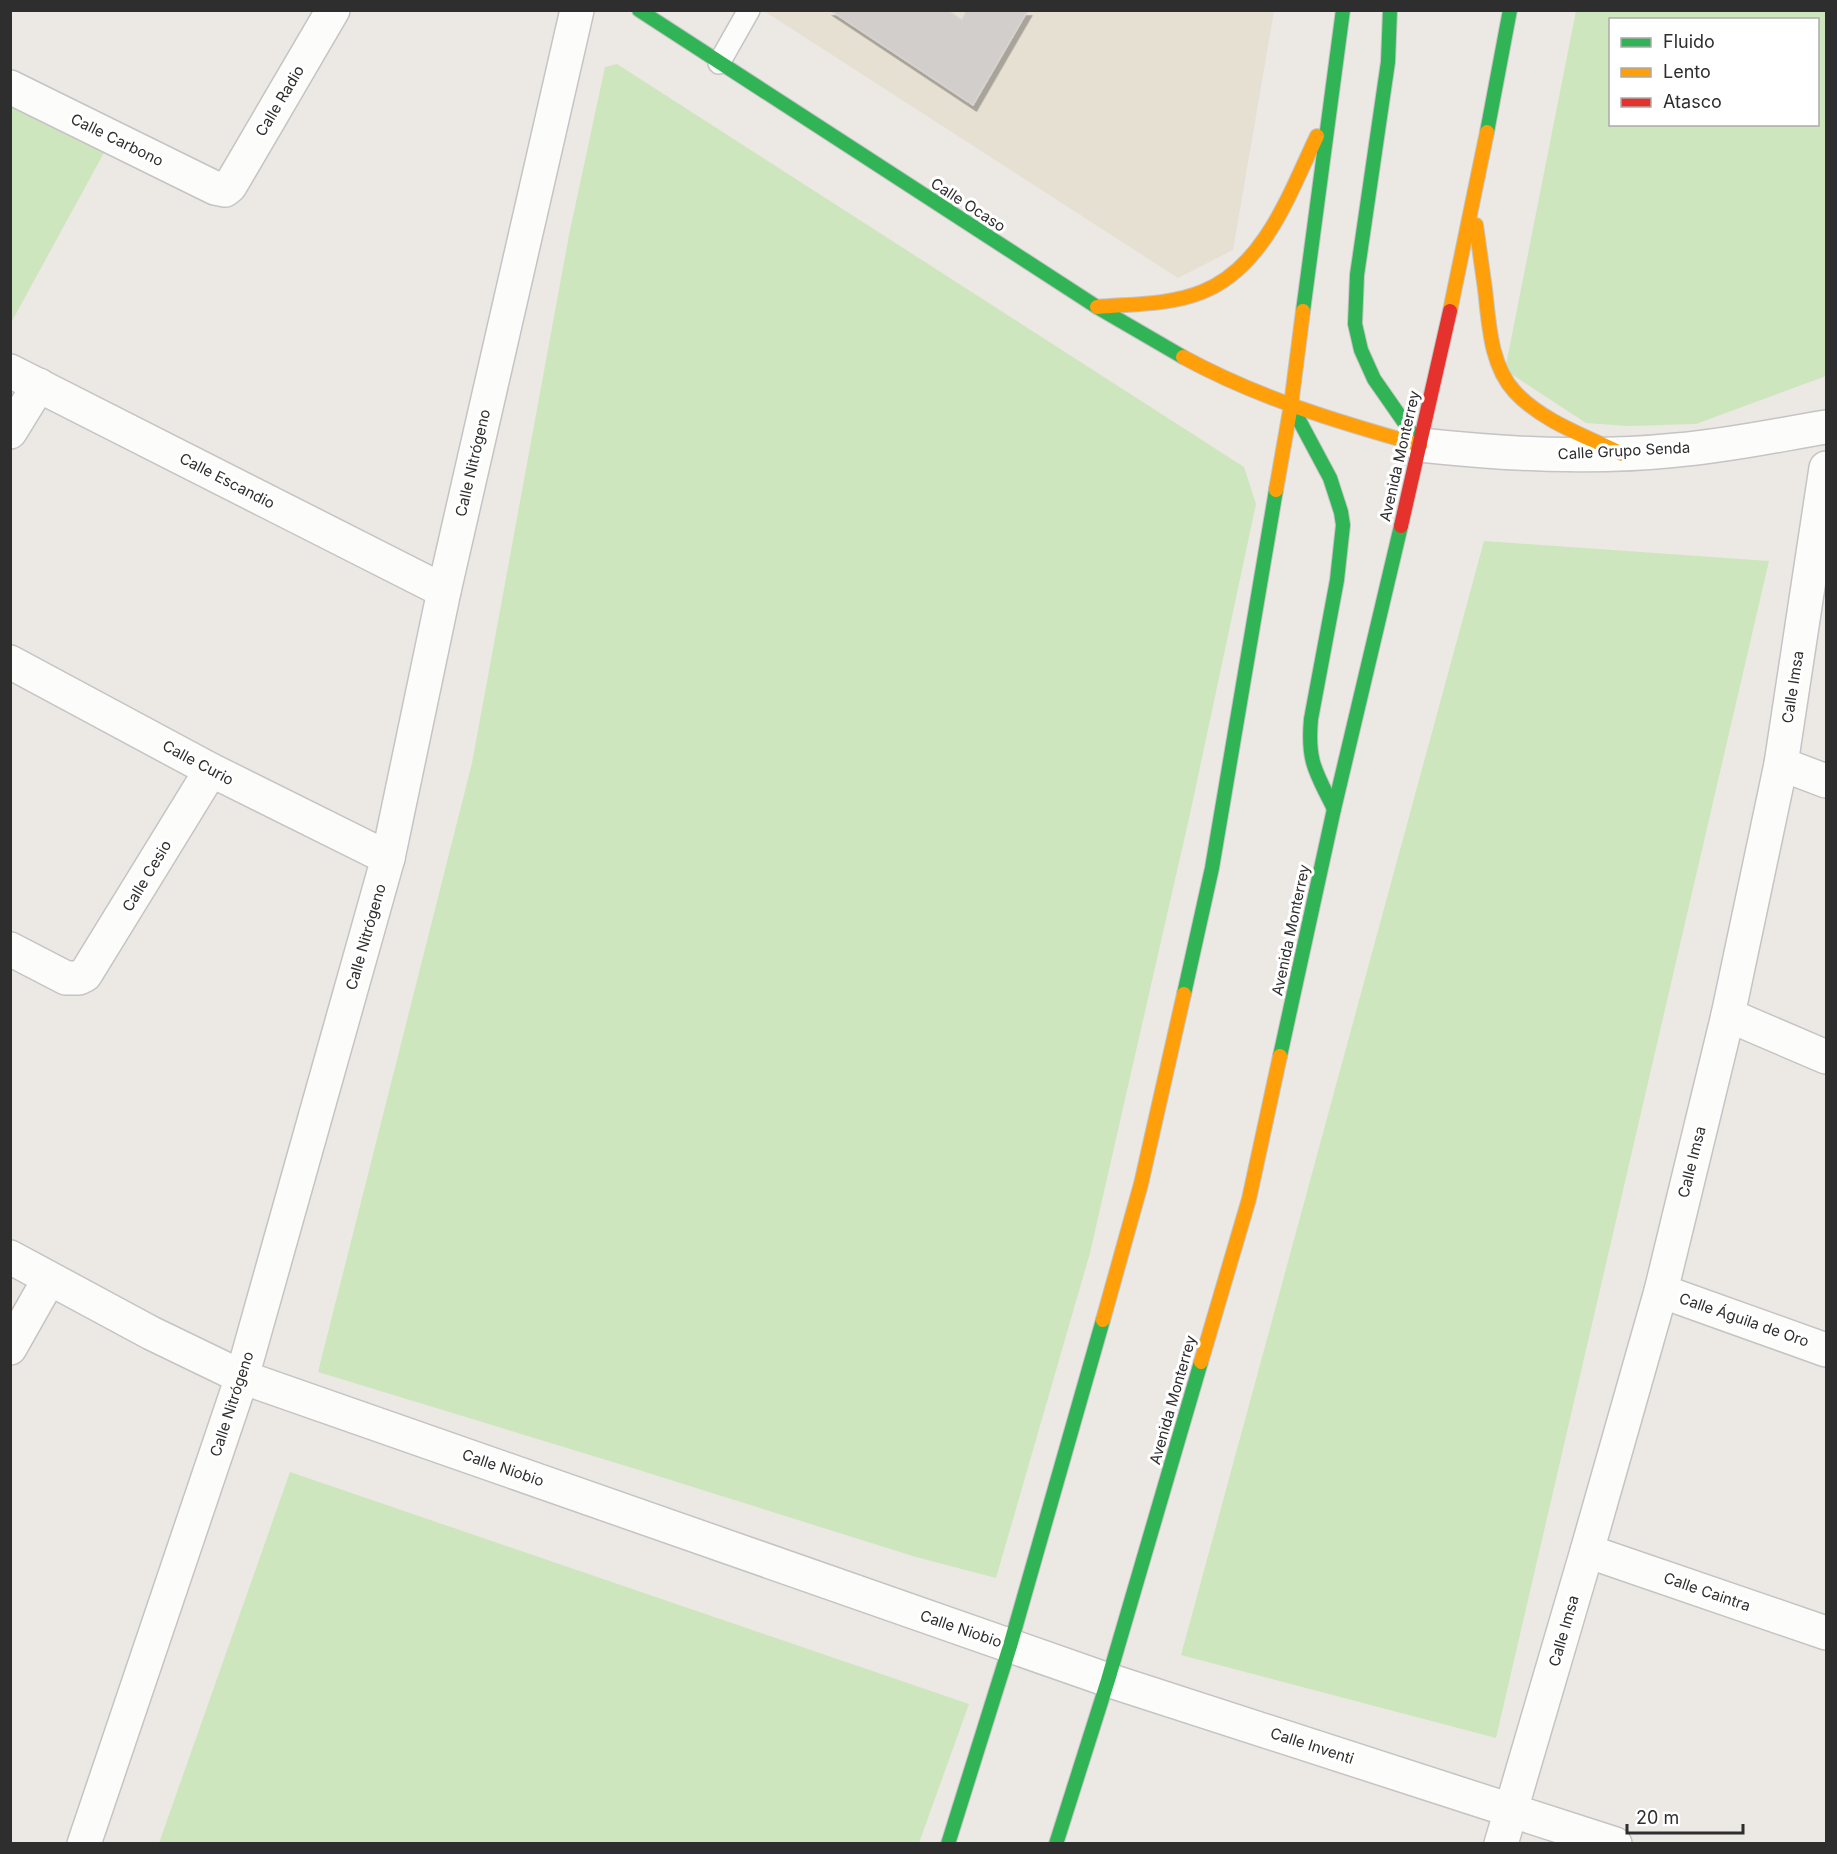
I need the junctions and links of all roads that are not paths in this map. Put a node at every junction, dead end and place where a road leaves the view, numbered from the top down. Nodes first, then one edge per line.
1 (333, 10) edge
2 (577, 10) edge
3 (639, 10) edge
4 (749, 10) edge
5 (1343, 10) edge
6 (1390, 10) edge
7 (1510, 10) edge
8 (719, 63) junction
9 (10, 87) edge
10 (1330, 110) junction
11 (225, 190) joint
12 (1474, 202) junction
13 (1097, 307) junction
14 (10, 371) edge
15 (39, 385) junction
16 (1291, 405) junction
17 (1827, 428) edge
18 (10, 432) edge
19 (1420, 445) junction
20 (1622, 454) junction
21 (1827, 468) edge
22 (1823, 512) edge
23 (444, 591) junction
24 (10, 662) edge
25 (1781, 764) junction
26 (211, 770) junction
27 (1827, 781) edge
28 (1334, 809) junction
29 (388, 858) junction
30 (10, 949) edge
31 (1728, 1016) junction
32 (1827, 1057) edge
33 (10, 1257) edge
34 (49, 1279) junction
35 (1661, 1291) junction
36 (10, 1348) edge
37 (1827, 1350) edge
38 (242, 1377) junction
39 (1587, 1551) junction
40 (1827, 1633) edge
41 (1010, 1646) junction
42 (1108, 1680) junction
43 (1512, 1809) junction
44 (84, 1844) edge
45 (948, 1844) edge
46 (1056, 1844) edge
47 (1501, 1844) edge
48 (1616, 1844) edge

1 - 11 street, Calle Radio
2 - 23 street, Calle Nitrógeno
3 - 8 main road, Calle Ocaso
4 - 8 lane
5 - 10 main road
6 - 19 main road
7 - 12 main road, Avenida Monterrey
8 - 13 main road, Calle Ocaso
9 - 11 street, Calle Carbono
10 - 13 main road
10 - 16 main road
12 - 19 main road, Avenida Monterrey
12 - 20 main road
13 - 16 main road, Calle Ocaso
14 - 15 street, Calle Escandio
15 - 18 street
15 - 23 street, Calle Escandio
16 - 19 main road, Calle Ocaso
16 - 28 main road
16 - 41 main road
17 - 20 street, Calle Grupo Senda
19 - 20 street, Calle Grupo Senda
19 - 28 main road, Avenida Monterrey
21 - 22 street, Calle Imsa
22 - 25 street, Calle Imsa
23 - 29 street, Calle Nitrógeno
24 - 26 street, Calle Curio
25 - 27 street
25 - 31 street, Calle Imsa
26 - 29 street, Calle Curio
26 - 30 street, Calle Cesio
28 - 42 main road, Avenida Monterrey
29 - 38 street, Calle Nitrógeno
31 - 32 street
31 - 35 street, Calle Imsa
33 - 34 street, Calle Niobio
34 - 36 street
34 - 38 street, Calle Niobio
35 - 37 street, Calle Águila de Oro
35 - 39 street, Calle Imsa
38 - 41 street, Calle Niobio
38 - 44 street, Calle Nitrógeno
39 - 40 street, Calle Caintra
39 - 43 street, Calle Imsa
41 - 42 street, Calle Inventi
41 - 45 main road
42 - 43 street, Calle Inventi
42 - 46 main road, Avenida Monterrey
43 - 47 street, Calle Imsa
43 - 48 street, Calle Inventi

